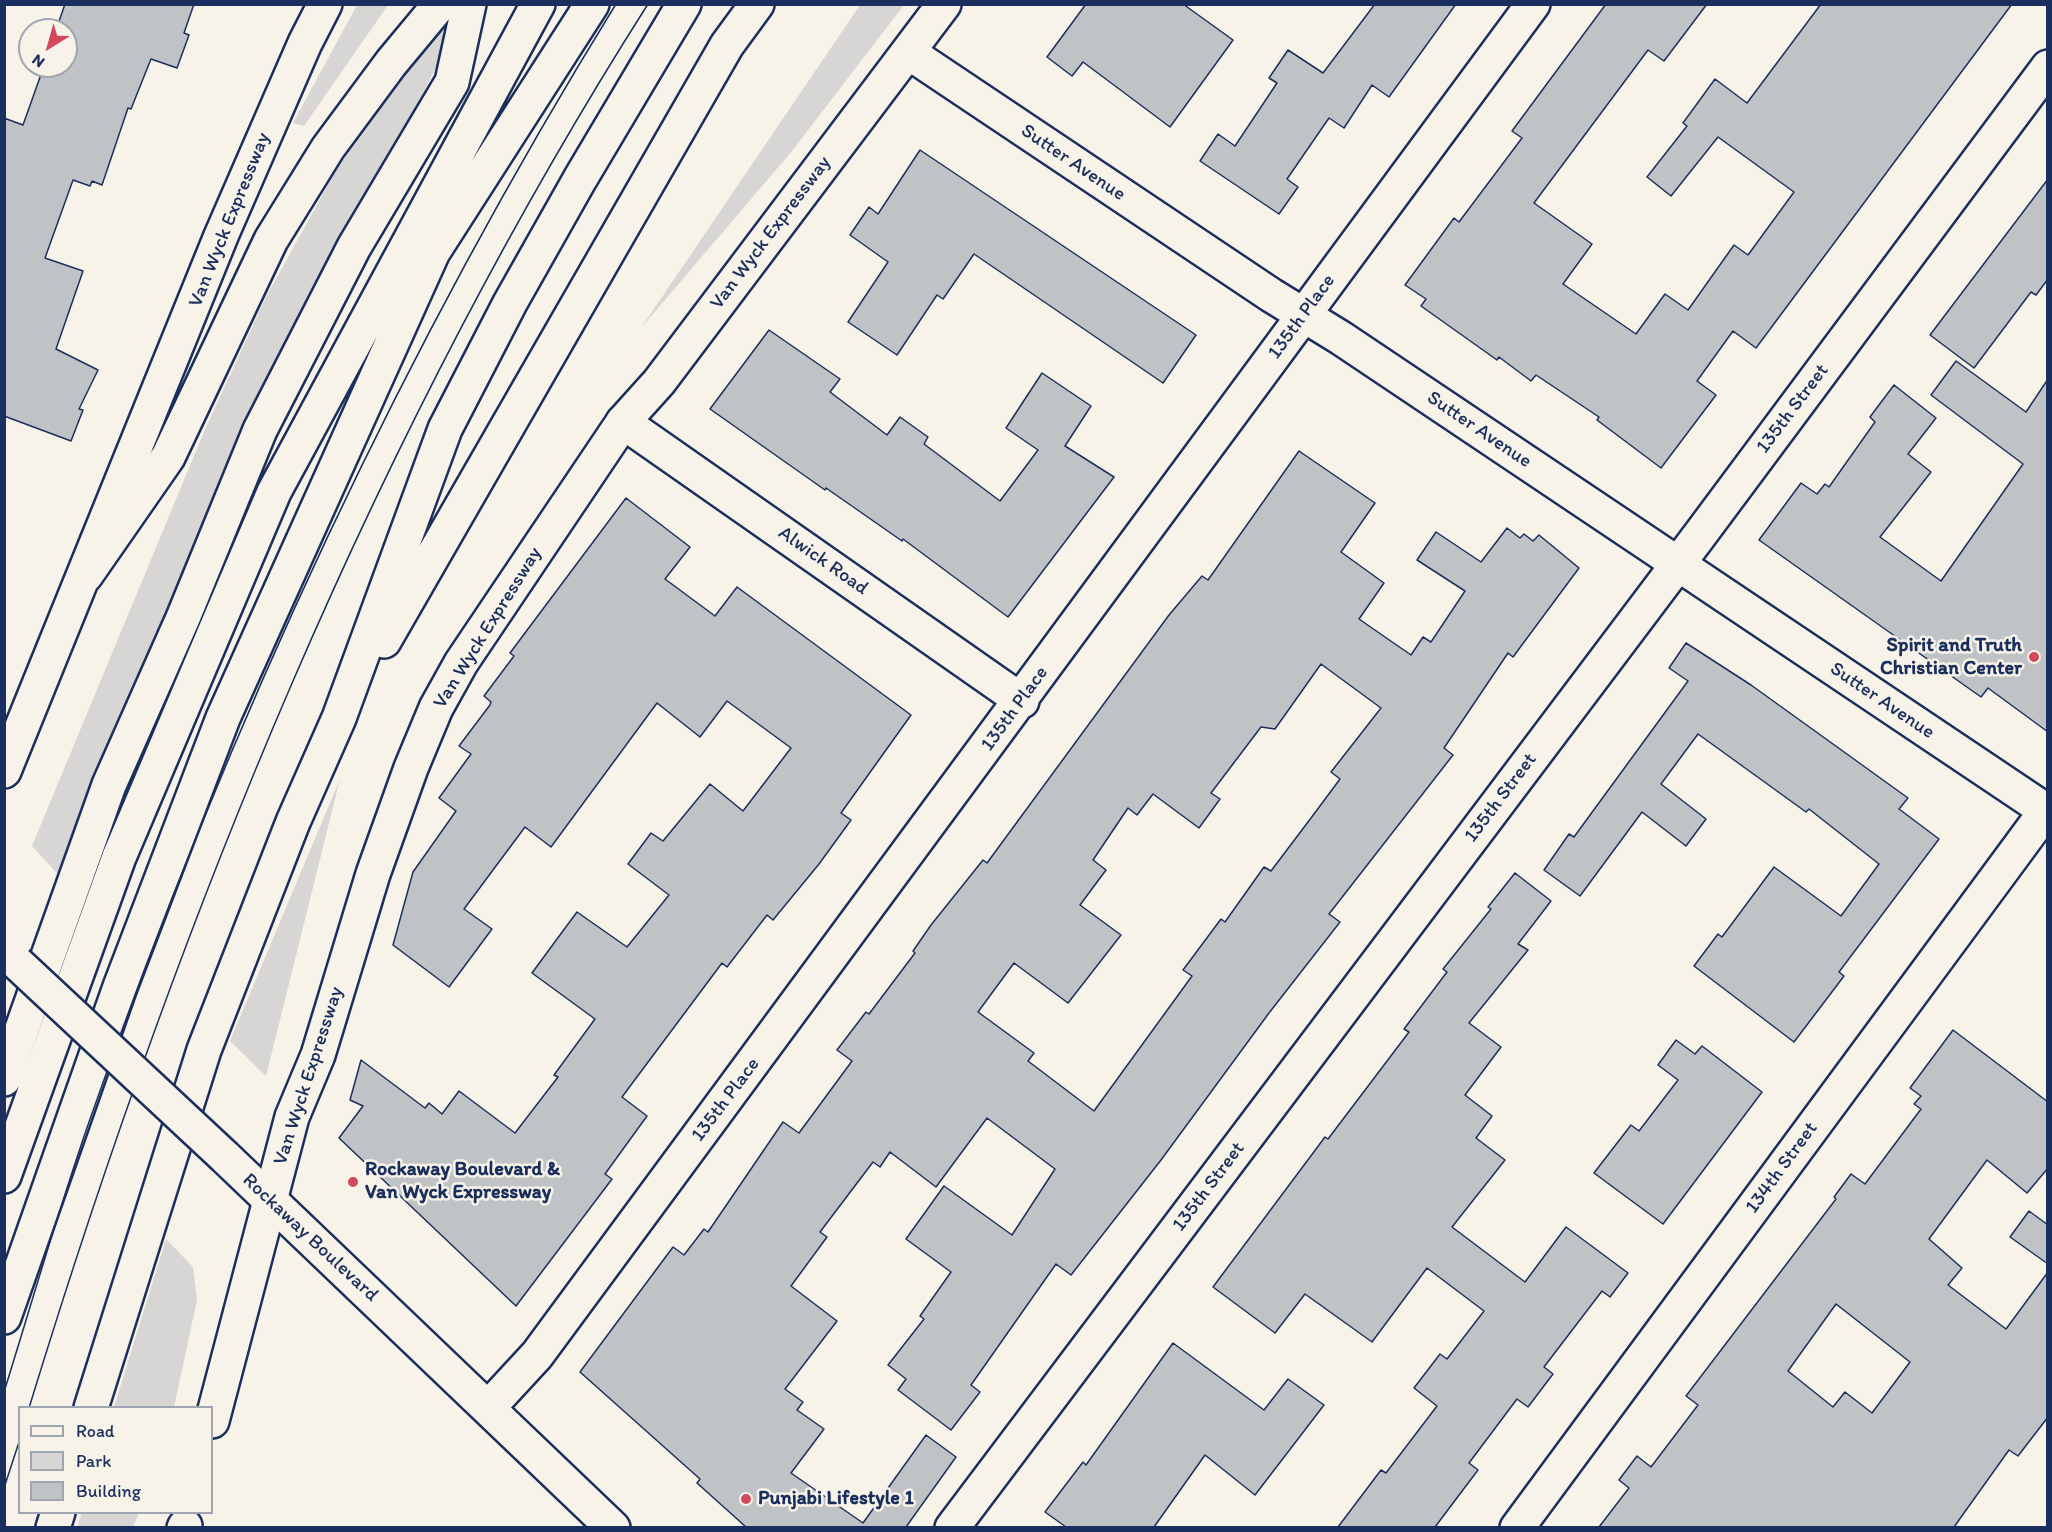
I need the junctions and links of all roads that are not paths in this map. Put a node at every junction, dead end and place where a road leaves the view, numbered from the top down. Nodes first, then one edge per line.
1 (314, 4) edge
2 (325, 4) edge
3 (440, 4) edge
4 (469, 4) edge
5 (538, 4) edge
6 (592, 4) edge
7 (684, 4) edge
8 (757, 4) edge
9 (944, 4) edge
10 (1533, 4) edge
11 (305, 44) junction
12 (908, 52) junction
13 (2048, 67) edge
14 (1303, 315) junction
15 (623, 422) junction
16 (1678, 564) junction
17 (86, 575) junction
18 (1022, 701) junction
19 (339, 718) junction
20 (4, 771) edge
21 (2047, 810) edge
22 (10, 958) edge
23 (4, 1079) edge
24 (4, 1176) edge
25 (269, 1200) junction
26 (4, 1317) edge
27 (91, 1406) edge
28 (489, 1407) junction
29 (213, 1417) edge
30 (613, 1527) edge
31 (952, 1527) edge
32 (1517, 1527) edge

1 - 11 main road
2 - 11 main road, Van Wyck Expressway
3 - 17 main road
4 - 23 main road
5 - 24 main road
6 - 26 main road
7 - 19 main road
8 - 19 main road
9 - 12 main road, Van Wyck Expressway
10 - 14 main road, 135th Place
11 - 17 main road, Van Wyck Expressway
12 - 14 main road, Sutter Avenue
12 - 15 main road, Van Wyck Expressway
13 - 16 main road, 135th Street
14 - 16 main road, Sutter Avenue
14 - 18 main road, 135th Place
15 - 18 main road, Alwick Road
15 - 25 main road, Van Wyck Expressway
16 - 21 main road, Sutter Avenue
16 - 31 main road, 135th Street
17 - 20 main road, Van Wyck Expressway
18 - 28 main road, 135th Place
19 - 27 main road
21 - 32 main road, 134th Street
22 - 25 main road, Rockaway Boulevard, bridge
25 - 28 main road, Rockaway Boulevard
25 - 29 main road, Van Wyck Expressway
28 - 30 main road, Rockaway Boulevard

